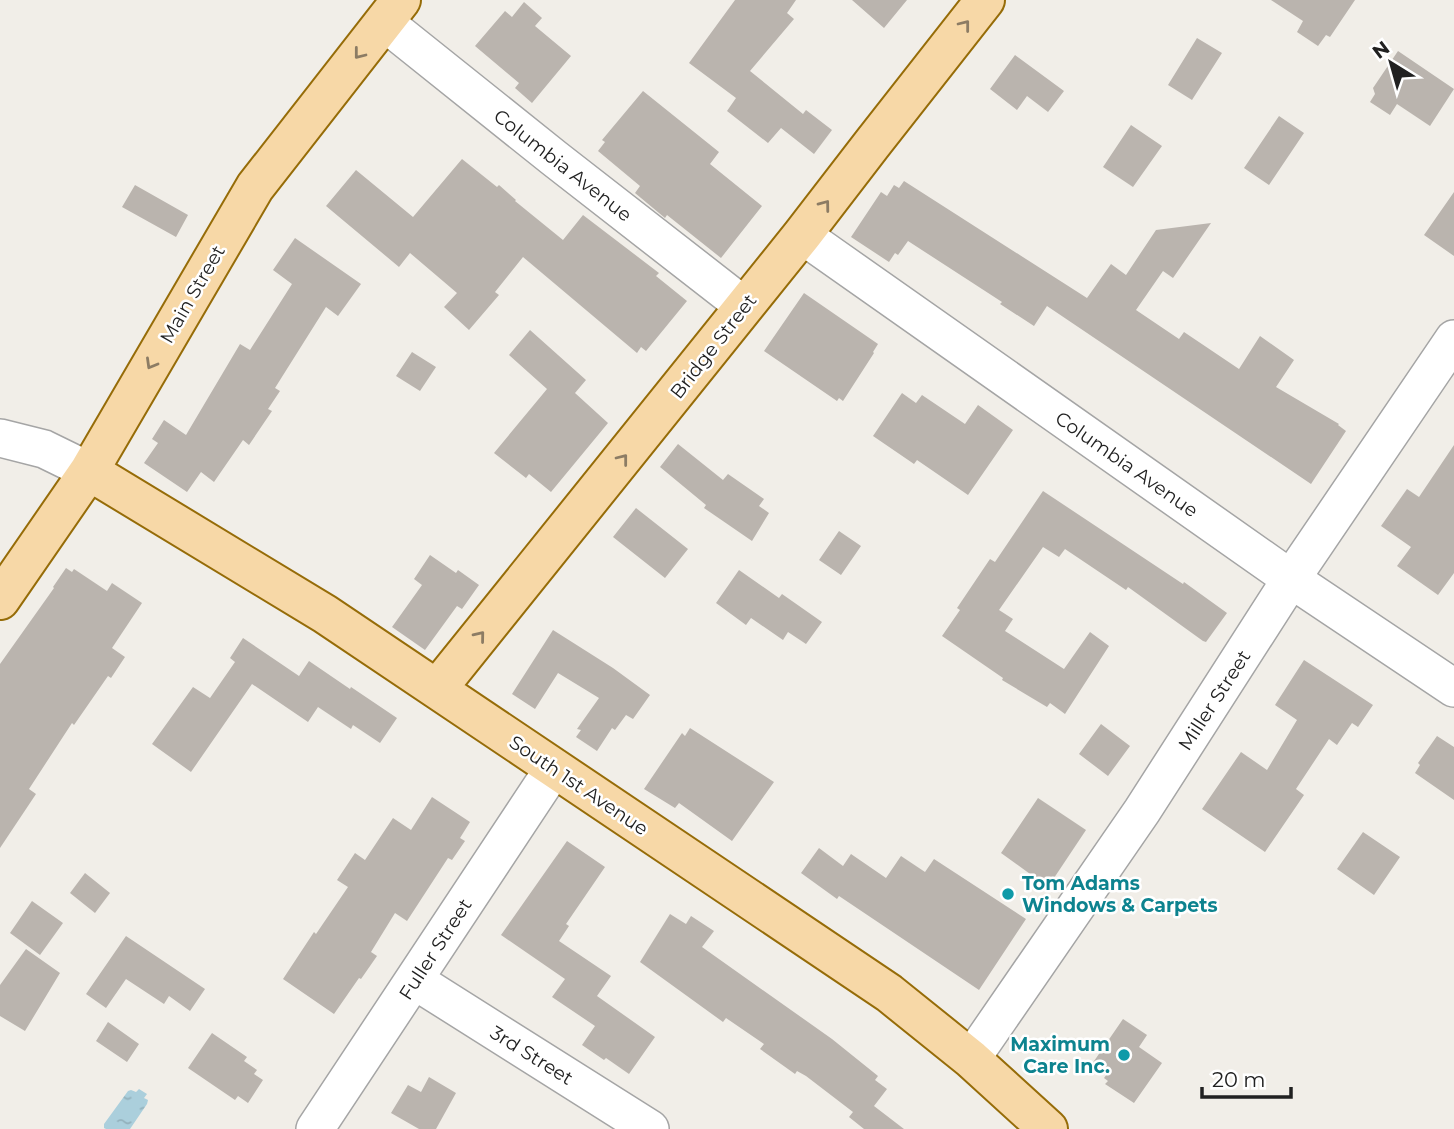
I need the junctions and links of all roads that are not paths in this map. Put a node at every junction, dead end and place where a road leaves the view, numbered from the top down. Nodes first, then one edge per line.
1 (985, 0) edge
2 (393, 11) edge
3 (802, 235) junction
4 (744, 306) junction
5 (1454, 339) edge
6 (0, 438) edge
7 (89, 471) junction
8 (1291, 579) junction
9 (0, 600) edge
10 (1454, 688) edge
11 (437, 690) junction
12 (554, 768) junction
13 (414, 980) junction
14 (971, 1059) junction
15 (315, 1129) edge
16 (650, 1129) edge
17 (1048, 1129) edge

3 -> 1 main road, Bridge Street
2 - 4 street, Columbia Avenue
2 -> 7 main road, Main Street
3 - 4 main road, Bridge Street
3 - 8 street, Columbia Avenue
11 -> 4 main road, Bridge Street
5 - 8 street, Miller Street
6 - 7 street
7 - 9 main road, Main Street
7 - 11 main road, South 1st Avenue
8 - 10 street, Columbia Avenue
8 - 14 street, Miller Street
11 - 12 main road, South 1st Avenue
12 - 13 street, Fuller Street
12 - 14 main road, South 1st Avenue
13 - 15 street, Fuller Street
13 - 16 street, 3rd Street
14 - 17 main road, South 1st Avenue

